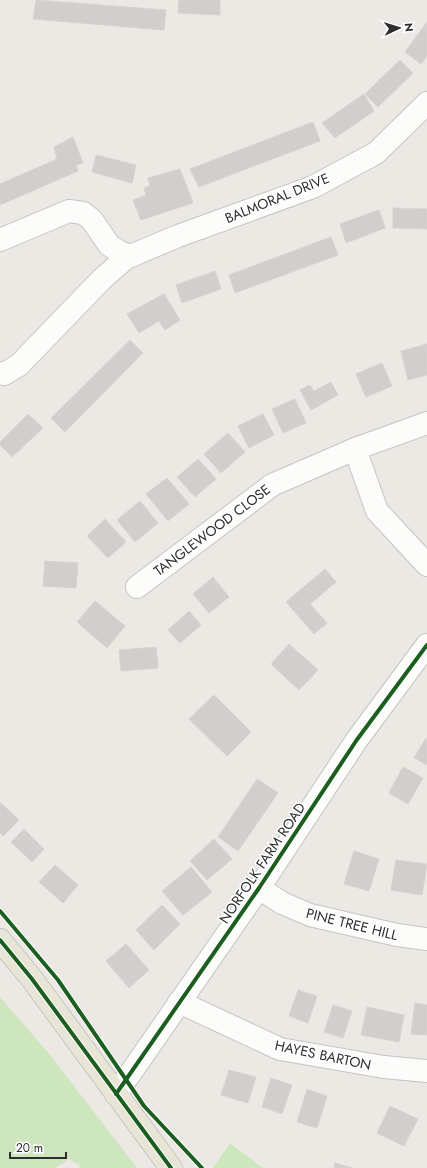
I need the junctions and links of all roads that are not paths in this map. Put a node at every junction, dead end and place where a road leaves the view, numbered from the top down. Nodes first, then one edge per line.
1 (427, 103) edge
2 (0, 240) edge
3 (131, 256) junction
4 (0, 373) edge
5 (427, 423) edge
6 (355, 449) junction
7 (427, 565) edge
8 (137, 586) dead end
9 (427, 645) edge
10 (259, 888) junction
11 (427, 939) edge
12 (0, 940) edge
13 (179, 1002) junction
14 (427, 1071) edge
15 (116, 1094) junction
16 (171, 1168) edge

1 - 3 street, BALMORAL DRIVE
2 - 3 street
3 - 4 street, BALMORAL DRIVE
5 - 6 street, TANGLEWOOD CLOSE
6 - 7 street
6 - 8 street, TANGLEWOOD CLOSE
9 - 10 street, NORFOLK FARM ROAD
10 - 11 street, PINE TREE HILL
10 - 13 street, NORFOLK FARM ROAD
12 - 15 main road
13 - 14 street, HAYES BARTON
13 - 15 street, NORFOLK FARM ROAD
15 - 16 main road

